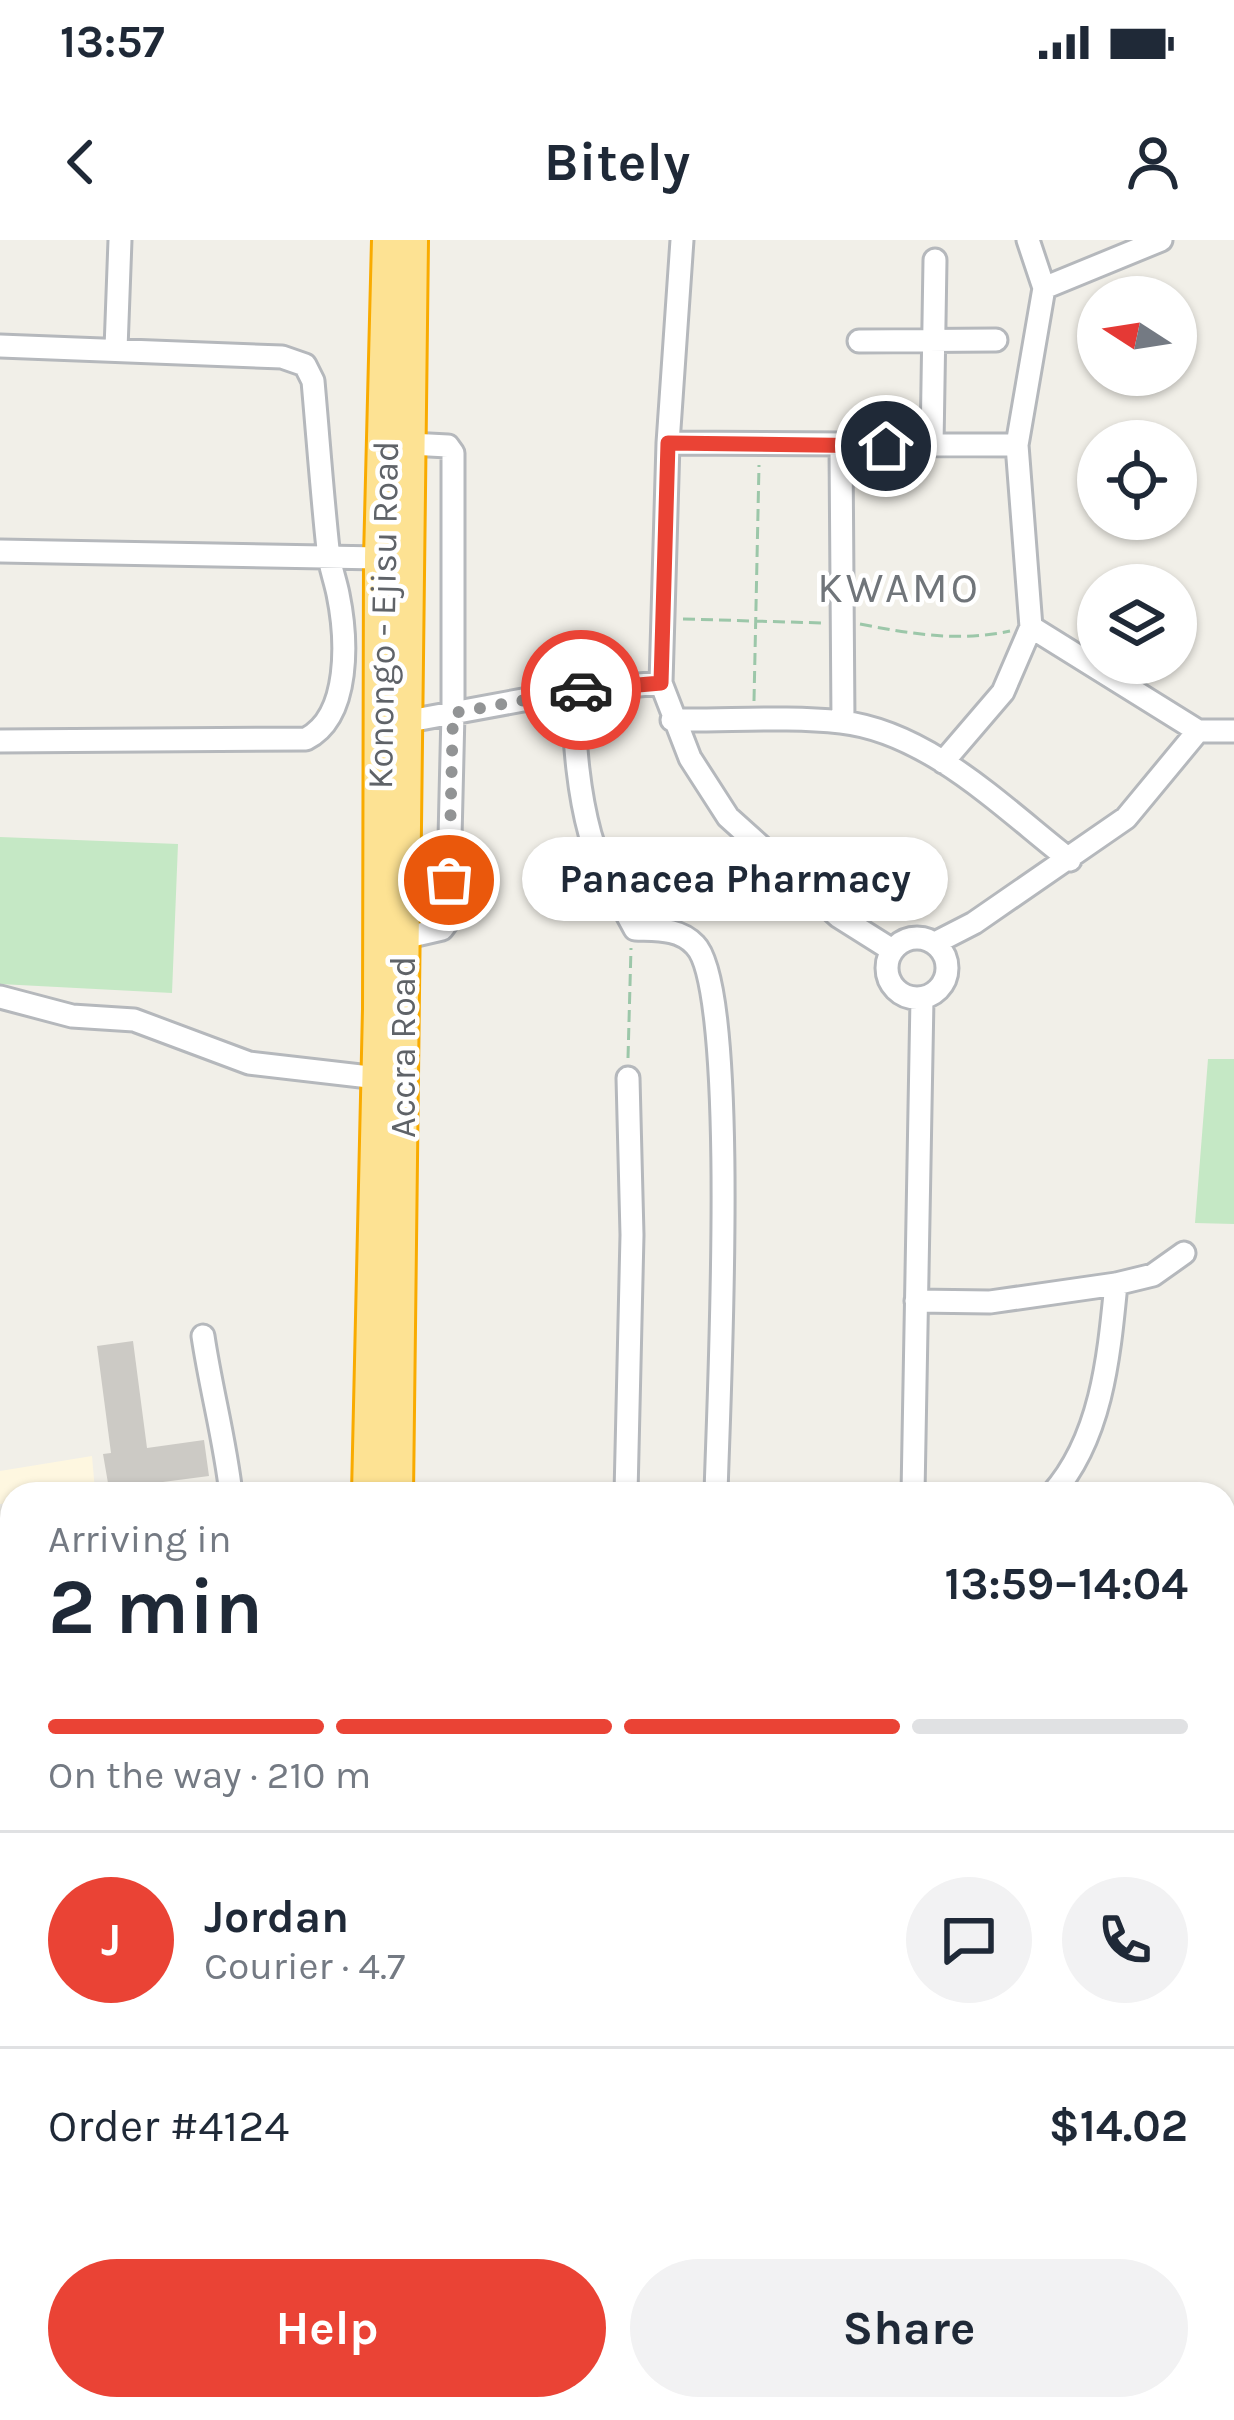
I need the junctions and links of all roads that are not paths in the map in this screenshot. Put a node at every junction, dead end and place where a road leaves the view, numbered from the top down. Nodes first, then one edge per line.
1 (120, 240) edge
2 (388, 240) edge
3 (412, 240) edge
4 (682, 240) edge
5 (1028, 240) edge
6 (1161, 240) edge
7 (935, 260) dead end
8 (1044, 288) junction
9 (996, 340) dead end
10 (860, 341) dead end
11 (934, 342) junction
12 (0, 346) edge
13 (116, 349) junction
14 (668, 443) junction
15 (410, 444) junction
16 (1017, 445) junction
17 (841, 446) junction
18 (932, 446) junction
19 (0, 551) edge
20 (328, 556) junction
21 (380, 558) junction
22 (1031, 627) junction
23 (661, 683) junction
24 (572, 691) junction
25 (453, 713) junction
26 (672, 720) junction
27 (843, 722) junction
28 (393, 724) junction
29 (1198, 731) junction
30 (1234, 731) edge
31 (0, 741) edge
32 (943, 762) junction
33 (1070, 860) junction
34 (403, 938) junction
35 (935, 943) junction
36 (892, 950) junction
37 (0, 997) edge
38 (922, 998) junction
39 (378, 1078) junction
40 (628, 1078) road end
41 (1184, 1253) dead end
42 (1116, 1284) junction
43 (916, 1301) junction
44 (203, 1336) dead end
45 (230, 1482) edge
46 (368, 1482) edge
47 (397, 1482) edge
48 (626, 1482) edge
49 (716, 1482) edge
50 (913, 1482) edge
51 (1060, 1482) edge

1 - 13 street
2 - 21 highway, Konongo - Ejisu Road
3 - 15 highway, Accra Road
4 - 14 street
5 - 8 street
6 - 8 street
7 - 11 street
8 - 16 street
9 - 11 street
10 - 11 street
11 - 18 street
12 - 13 street
13 - 20 street
14 - 17 street
14 - 23 street
15 - 25 street
15 - 28 highway, Accra Road
16 - 18 street
16 - 22 street
17 - 18 street
17 - 27 street
19 - 20 street
20 - 21 street
20 - 31 street
21 - 28 highway, Konongo - Ejisu Road
22 - 29 street
22 - 32 street
23 - 24 street
23 - 26 street
24 - 25 street
24 - 49 street
25 - 28 street
25 - 34 street
26 - 27 street
26 - 36 street
27 - 32 street
28 - 34 highway, Accra Road
28 - 39 highway, Konongo - Ejisu Road
29 - 30 street
29 - 33 street
32 - 33 street
33 - 35 street
34 - 47 highway, Accra Road
35 - 36 street
35 - 38 street
36 - 38 street
37 - 39 street
38 - 43 street
39 - 46 highway, Konongo - Ejisu Road
40 - 48 street
41 - 42 street
42 - 43 street
42 - 51 street
43 - 50 street
44 - 45 street

